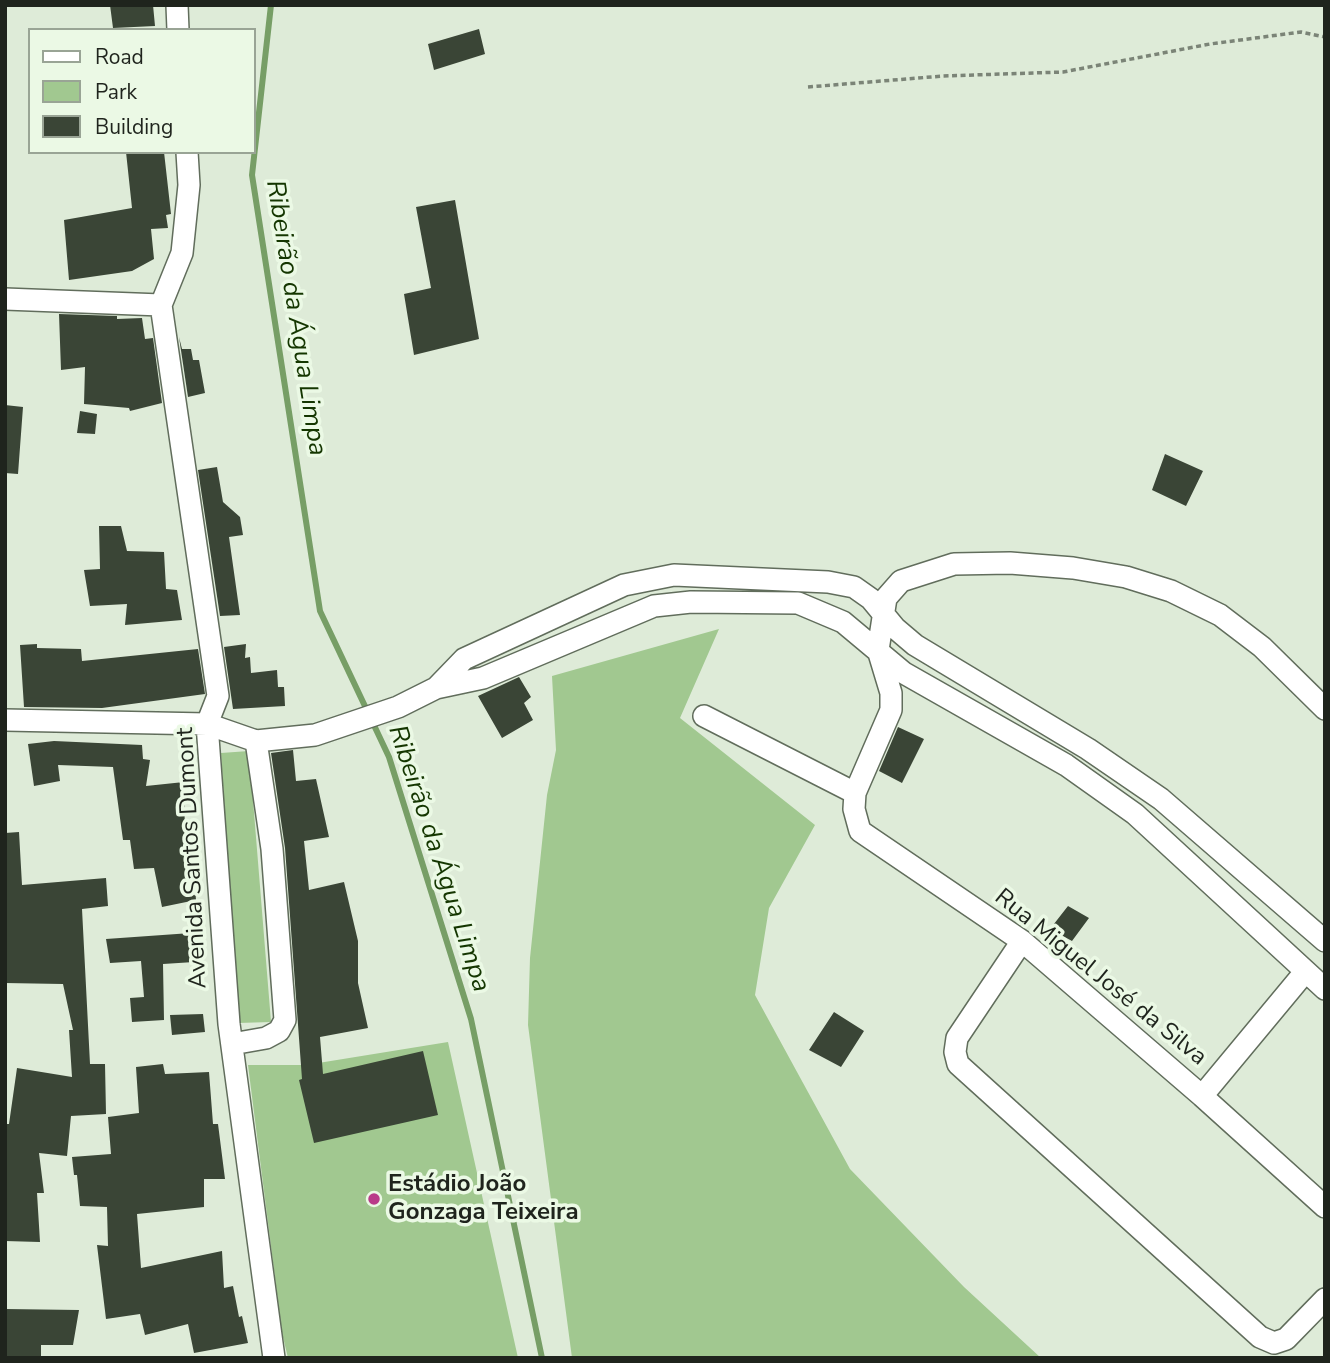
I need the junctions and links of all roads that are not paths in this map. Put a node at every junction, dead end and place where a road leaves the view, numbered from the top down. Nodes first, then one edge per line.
1 (177, 5) edge
2 (178, 28) edge
3 (187, 154) edge
4 (5, 299) edge
5 (161, 305) junction
6 (882, 613) junction
7 (878, 650) junction
8 (436, 688) junction
9 (1325, 709) edge
10 (705, 716) dead end
11 (5, 720) edge
12 (207, 724) junction
13 (256, 740) junction
14 (855, 793) junction
15 (1022, 941) junction
16 (1325, 941) edge
17 (1305, 972) junction
18 (1325, 989) edge
19 (232, 1044) junction
20 (1202, 1096) junction
21 (1325, 1207) edge
22 (1325, 1299) edge
23 (274, 1358) edge

1 - 2 street
3 - 5 street
4 - 5 street
5 - 12 street, Avenida Santos Dumont
6 - 7 street
6 - 8 street
6 - 9 street
6 - 16 street
7 - 8 street
7 - 14 street
7 - 17 street
8 - 13 street
10 - 14 street
11 - 12 street
12 - 13 street
12 - 19 street, Avenida Santos Dumont
13 - 19 street
14 - 15 street, Rua Miguel José da Silva
15 - 20 street, Rua Miguel José da Silva
15 - 22 street
17 - 18 street
17 - 20 street
19 - 23 street, Avenida Santos Dumont
20 - 21 street, Rua Miguel José da Silva

